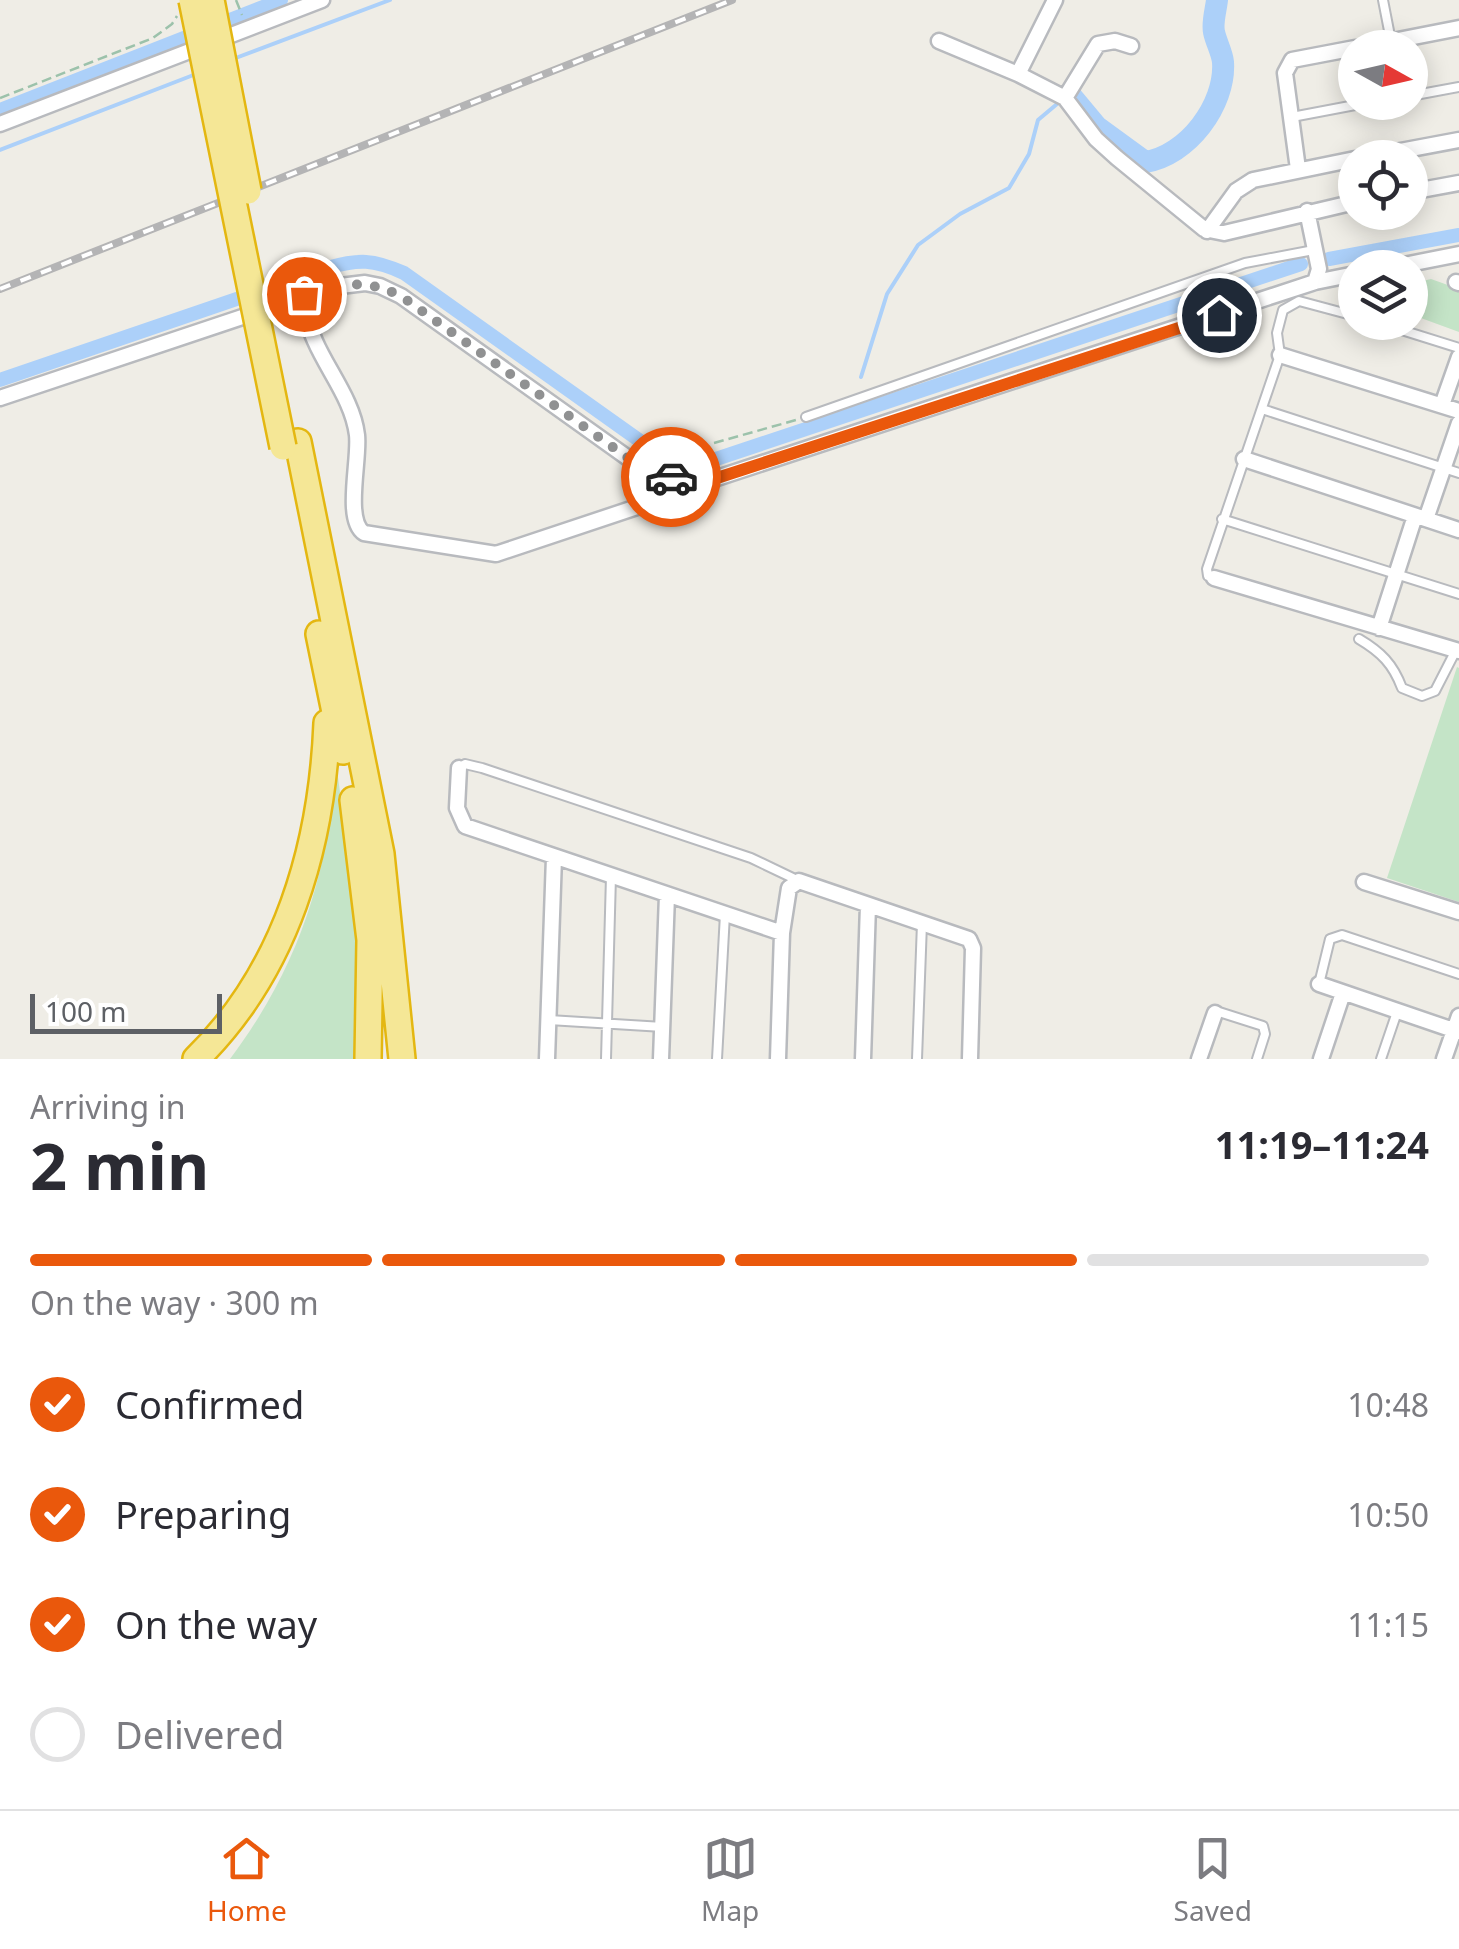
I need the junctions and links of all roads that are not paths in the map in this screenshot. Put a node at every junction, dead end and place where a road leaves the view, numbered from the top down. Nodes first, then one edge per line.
1 (210, 0) edge
2 (322, 0) edge
3 (1055, 0) edge
4 (1383, 0) edge
5 (185, 5) edge
6 (1459, 28) edge
7 (1389, 30) edge
8 (1428, 34) edge
9 (939, 41) dead end
10 (1131, 46) dead end
11 (1338, 51) edge
12 (1018, 74) junction
13 (1459, 86) edge
14 (1428, 92) edge
15 (1065, 98) junction
16 (1338, 108) edge
17 (1291, 117) junction
18 (0, 124) edge
19 (1459, 140) edge
20 (1428, 146) edge
21 (1338, 162) edge
22 (1298, 169) junction
23 (1459, 183) edge
24 (1428, 189) edge
25 (1338, 205) edge
26 (1307, 211) junction
27 (1207, 231) junction
28 (1315, 250) junction
29 (1459, 254) edge
30 (1428, 260) edge
31 (1338, 277) edge
32 (1315, 282) junction
33 (304, 294) junction
34 (1338, 311) edge
35 (1428, 338) edge
36 (1459, 348) edge
37 (1280, 355) junction
38 (1459, 356) edge
39 (0, 398) edge
40 (1442, 405) junction
41 (1262, 409) junction
42 (1459, 411) edge
43 (806, 417) road end
44 (1459, 423) edge
45 (290, 445) junction
46 (1244, 460) junction
47 (1444, 468) junction
48 (1459, 473) edge
49 (686, 481) junction
50 (1421, 517) junction
51 (1222, 519) junction
52 (1459, 530) edge
53 (1396, 574) junction
54 (1214, 578) joint
55 (1459, 594) edge
56 (1380, 628) junction
57 (1358, 639) dead end
58 (1458, 651) edge
59 (338, 685) junction
60 (459, 768) joint
61 (554, 857) junction
62 (611, 876) junction
63 (799, 881) junction
64 (1364, 882) dead end
65 (667, 895) junction
66 (868, 904) junction
67 (1459, 912) edge
68 (724, 914) junction
69 (922, 923) junction
70 (782, 933) junction
71 (1459, 974) edge
72 (1319, 984) joint
73 (1343, 993) junction
74 (1397, 1012) junction
75 (1215, 1013) joint
76 (549, 1020) junction
77 (607, 1022) junction
78 (1458, 1026) edge
79 (663, 1027) junction
80 (196, 1059) edge
81 (368, 1059) edge
82 (379, 1059) edge
83 (402, 1059) edge
84 (548, 1059) edge
85 (606, 1059) edge
86 (661, 1059) edge
87 (717, 1059) edge
88 (778, 1059) edge
89 (864, 1059) edge
90 (917, 1059) edge
91 (970, 1059) edge
92 (1198, 1059) edge
93 (1257, 1059) edge
94 (1320, 1059) edge
95 (1381, 1059) edge
96 (1444, 1059) edge

1 - 45 highway, bridge
2 - 18 street
3 - 12 street
4 - 7 lane
5 - 45 highway, bridge
6 - 8 street
9 - 12 street
10 - 15 street
11 - 17 street
12 - 15 street
13 - 14 lane
15 - 27 street
16 - 17 lane
17 - 22 street
19 - 20 street
21 - 22 street
22 - 27 street
23 - 24 street
25 - 26 street
26 - 27 street
26 - 28 street
28 - 32 street
28 - 43 lane
29 - 30 street
31 - 32 street
32 - 49 street
33 - 39 street
33 - 49 street
33 - 49 street
34 - 37 lane
35 - 36 lane
37 - 40 street
37 - 41 lane
38 - 40 street
40 - 42 street
41 - 46 lane
41 - 47 lane
44 - 47 street
45 - 59 highway
46 - 50 street
46 - 51 lane
47 - 48 lane
47 - 50 street
50 - 52 street
50 - 53 street
51 - 53 lane
51 - 54 lane
53 - 55 lane
53 - 56 street
54 - 56 street
56 - 58 street
57 - 58 lane
59 - 80 highway
59 - 81 highway
59 - 82 highway
59 - 83 highway
60 - 61 street
60 - 63 lane
61 - 62 street
61 - 76 street
62 - 65 street
62 - 77 lane
63 - 66 street
63 - 70 street
64 - 67 street
65 - 68 street
65 - 79 street
66 - 69 street
66 - 89 street
68 - 70 street
68 - 87 lane
69 - 90 lane
69 - 91 street
70 - 88 street
71 - 72 lane
72 - 73 street
73 - 74 street
73 - 94 street
74 - 78 street
74 - 95 lane
75 - 92 street
75 - 93 lane
76 - 77 lane
76 - 84 street
77 - 79 lane
77 - 85 lane
78 - 96 street
79 - 86 street

